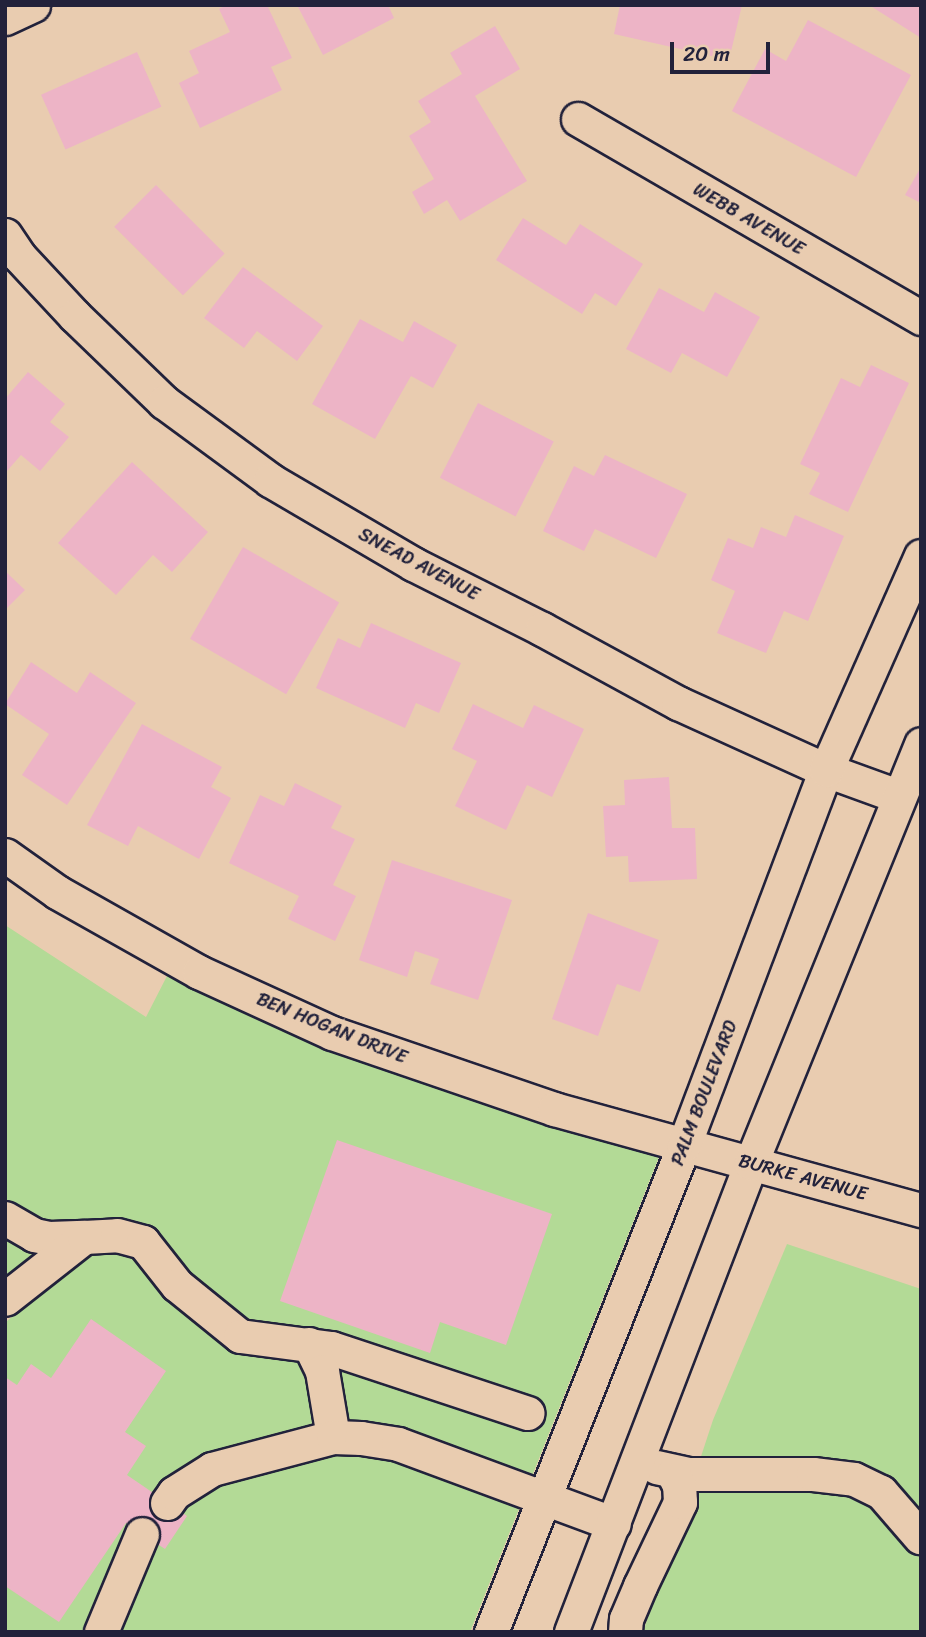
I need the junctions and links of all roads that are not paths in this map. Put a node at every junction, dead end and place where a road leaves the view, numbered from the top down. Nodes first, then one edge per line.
1 (33, 5) edge
2 (5, 18) edge
3 (578, 120) dead end
4 (5, 235) edge
5 (921, 318) edge
6 (921, 556) edge
7 (921, 744) edge
8 (826, 769) junction
9 (898, 796) junction
10 (5, 855) edge
11 (684, 1145) junction
12 (751, 1163) junction
13 (921, 1210) edge
14 (5, 1218) edge
15 (84, 1237) junction
16 (5, 1299) edge
17 (310, 1344) junction
18 (528, 1413) dead end
19 (333, 1437) junction
20 (545, 1497) junction
21 (167, 1503) dead end
22 (614, 1524) junction
23 (915, 1525) edge
24 (142, 1534) dead end
25 (101, 1632) edge
26 (491, 1632) edge
27 (571, 1632) edge
28 (625, 1632) edge

1 - 2 street
3 - 5 street, WEBB AVENUE
4 - 8 street, SNEAD AVENUE
6 - 8 street, PALM BOULEVARD
7 - 9 street
8 - 9 street, SNEAD AVENUE
8 - 11 street, PALM BOULEVARD
9 - 12 street
10 - 11 street, BEN HOGAN DRIVE
11 - 12 street, BURKE AVENUE
11 - 20 street, PALM BOULEVARD
12 - 13 street, BURKE AVENUE
12 - 22 street
14 - 15 street
15 - 16 street
15 - 17 street
17 - 18 street
17 - 19 street
19 - 20 street
19 - 21 street
20 - 22 street
20 - 26 street, PALM BOULEVARD
22 - 27 street
23 - 28 street
24 - 25 street

